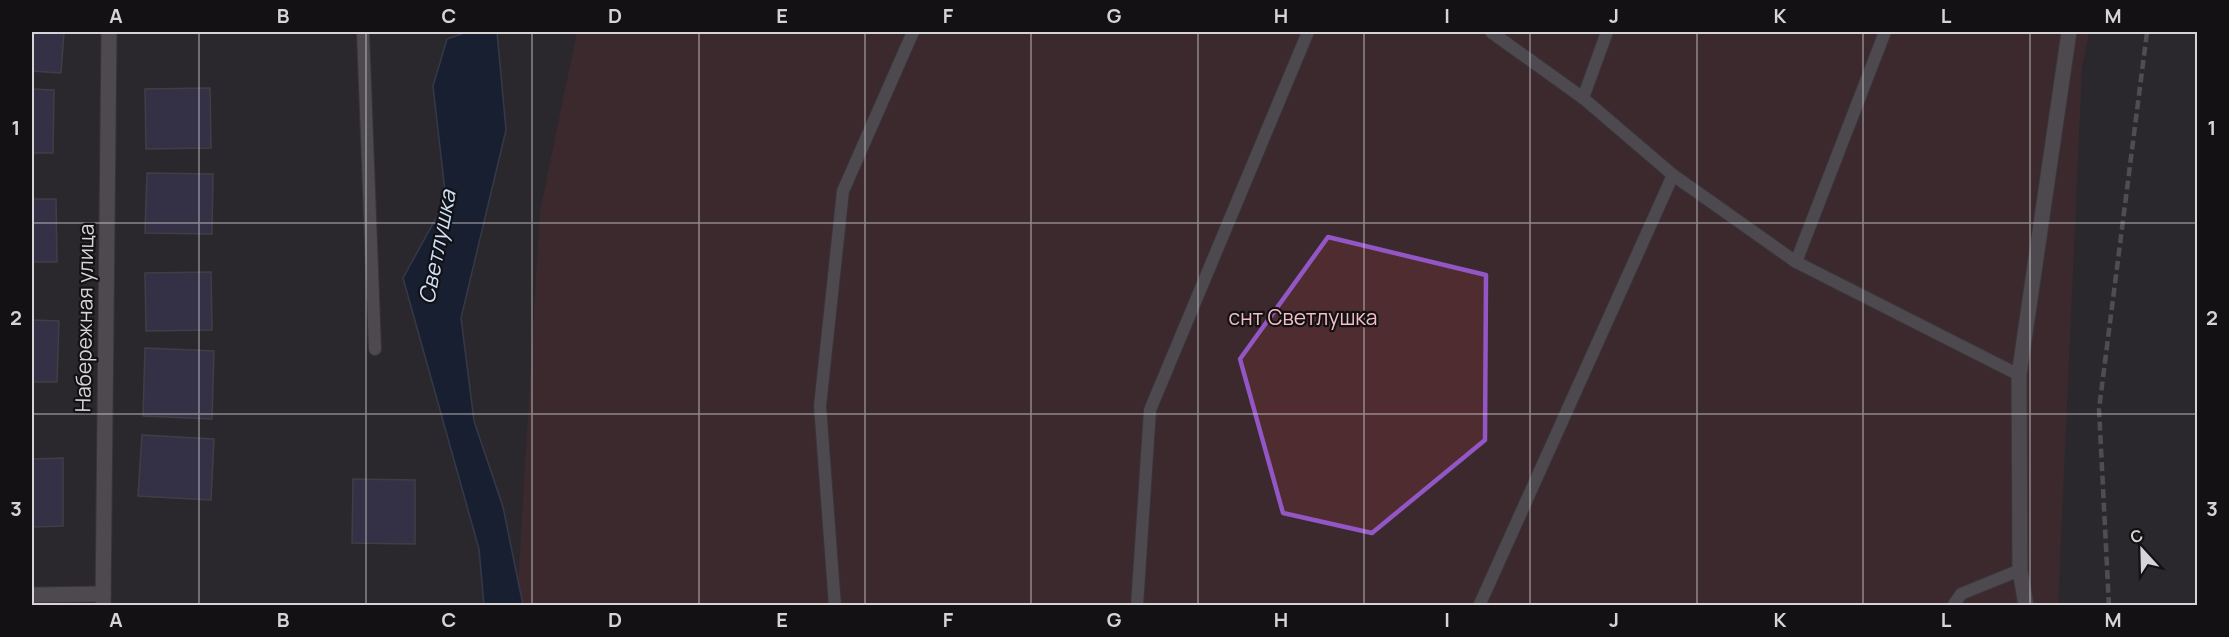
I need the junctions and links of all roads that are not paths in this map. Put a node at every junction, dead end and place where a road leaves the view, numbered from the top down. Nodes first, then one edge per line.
1 (109, 32) edge
2 (363, 32) edge
3 (913, 32) edge
4 (1308, 32) edge
5 (1491, 32) edge
6 (1607, 32) edge
7 (1885, 32) edge
8 (2068, 32) edge
9 (1583, 98) junction
10 (1672, 175) junction
11 (1796, 262) junction
12 (375, 349) dead end
13 (2019, 375) junction
14 (2020, 570) junction
15 (32, 595) edge
16 (103, 600) edge
17 (835, 606) edge
18 (1137, 606) edge
19 (1479, 606) edge
20 (1953, 606) edge
21 (2026, 606) edge

1 - 16 street, Набережная улица
2 - 12 lane
3 - 17 lane
4 - 18 lane
5 - 9 lane
6 - 9 lane
7 - 11 lane
8 - 13 street
9 - 10 lane
10 - 11 lane
10 - 19 lane
11 - 13 lane
13 - 14 street
14 - 20 lane
14 - 21 street
15 - 16 street

